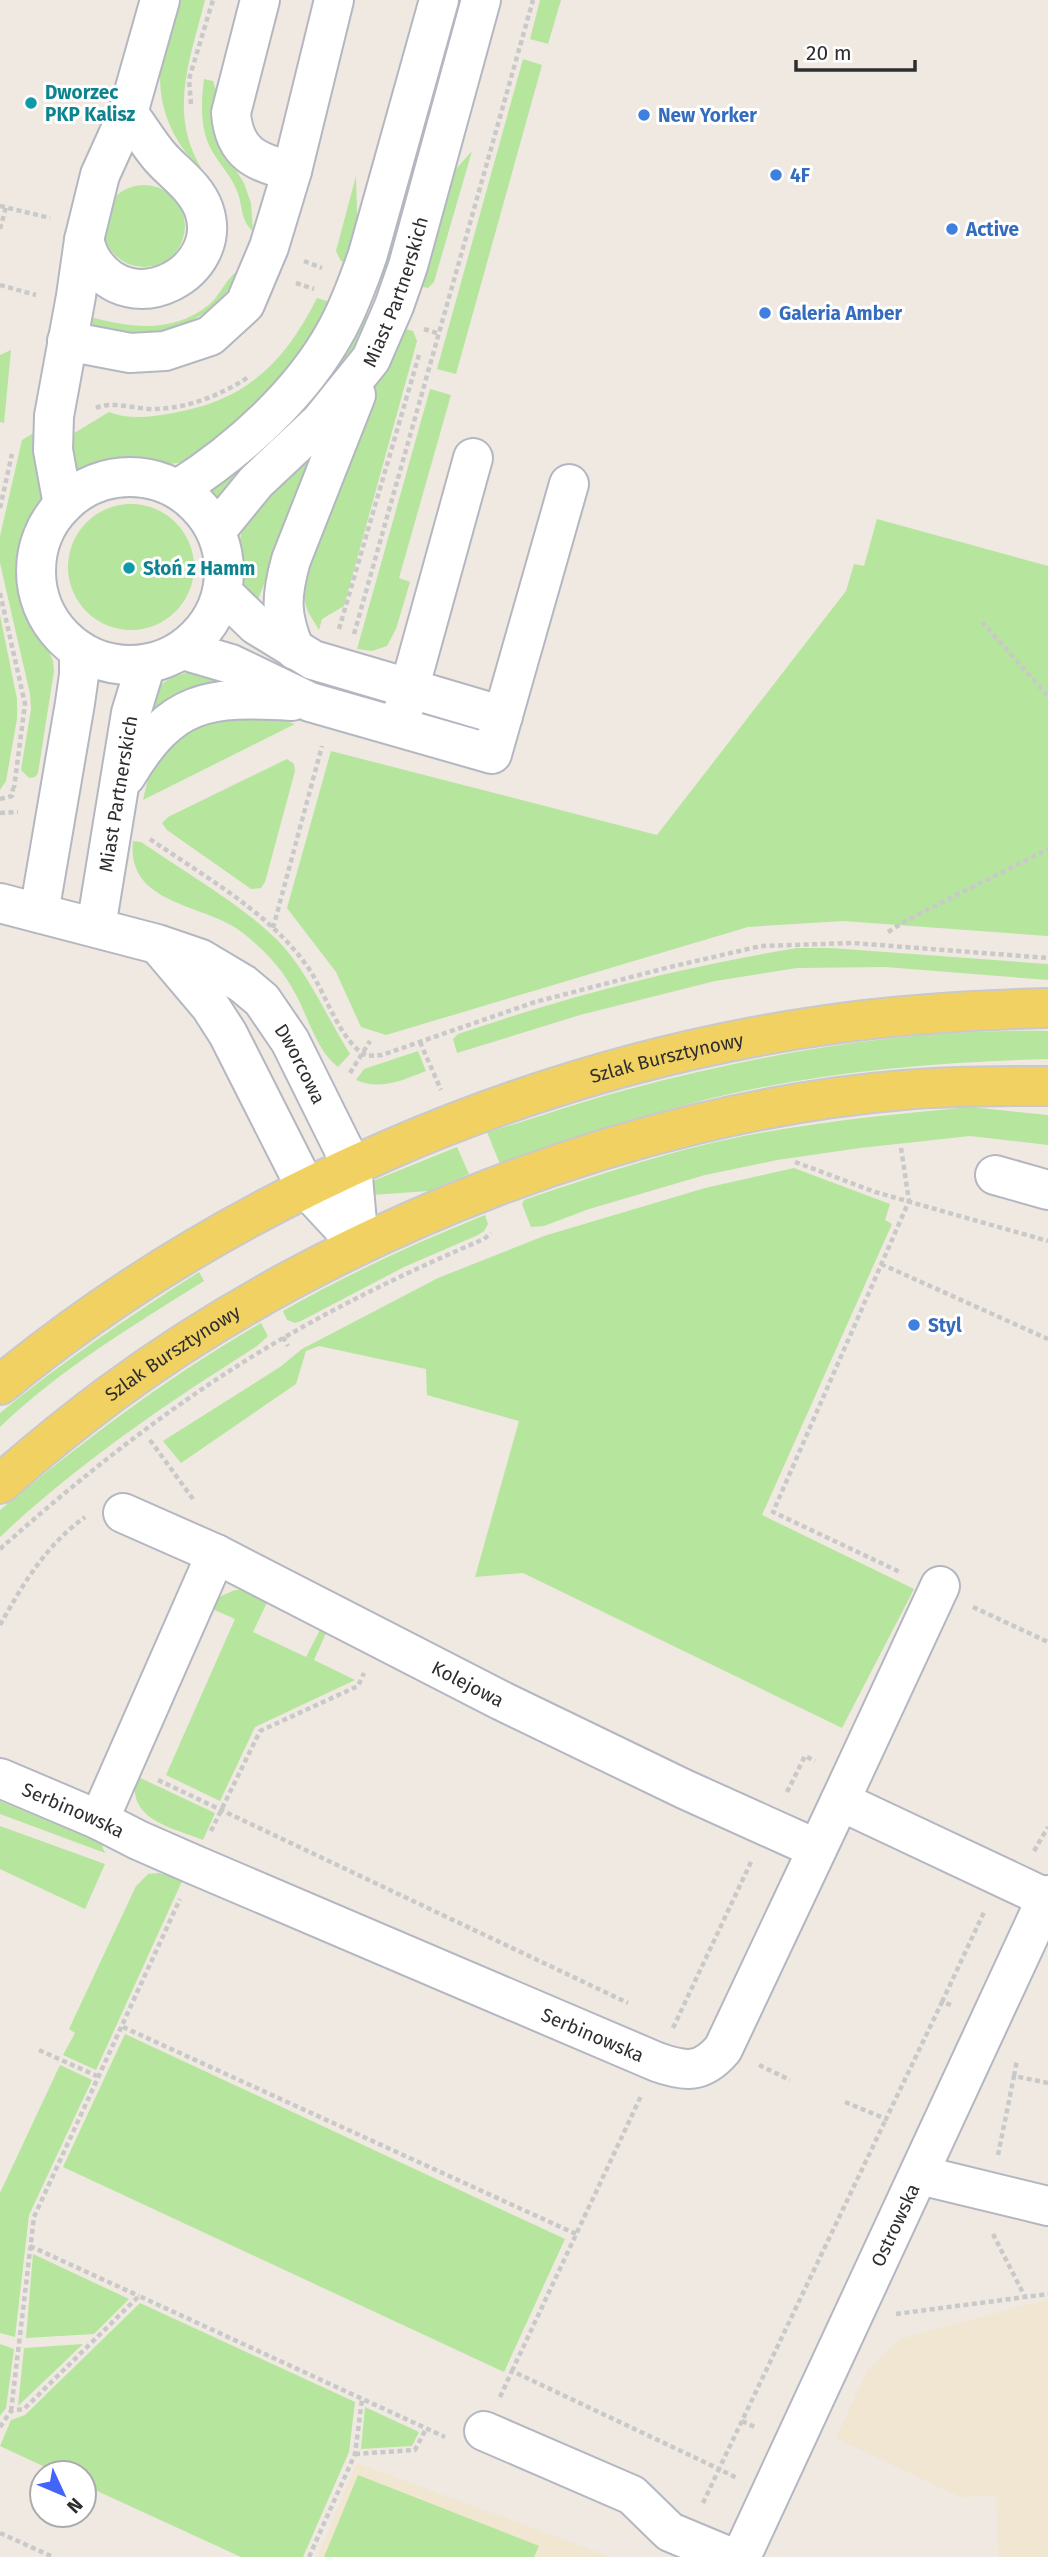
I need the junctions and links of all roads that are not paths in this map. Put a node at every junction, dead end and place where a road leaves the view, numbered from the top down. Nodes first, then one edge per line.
1 (160, 0) edge
2 (260, 0) edge
3 (334, 0) edge
4 (439, 0) edge
5 (481, 0) edge
6 (128, 113) junction
7 (292, 171) junction
8 (84, 240) junction
9 (67, 341) junction
10 (371, 359) junction
11 (473, 458) dead end
12 (569, 484) dead end
13 (178, 489) junction
14 (63, 505) junction
15 (216, 531) junction
16 (222, 592) junction
17 (79, 650) junction
18 (183, 650) junction
19 (295, 650) junction
20 (146, 664) junction
21 (409, 689) junction
22 (321, 705) junction
23 (503, 716) junction
24 (398, 727) junction
25 (118, 790) junction
26 (0, 903) edge
27 (39, 913) junction
28 (96, 927) junction
29 (157, 944) junction
30 (1048, 1008) edge
31 (1048, 1086) edge
32 (352, 1166) junction
33 (995, 1175) dead end
34 (306, 1188) junction
35 (1048, 1190) edge
36 (359, 1245) junction
37 (0, 1385) edge
38 (0, 1484) edge
39 (123, 1513) road end
40 (216, 1554) junction
41 (939, 1588) road end
42 (0, 1778) edge
43 (840, 1801) junction
44 (99, 1820) junction
45 (817, 1849) junction
46 (1047, 1897) edge
47 (920, 2175) junction
48 (1048, 2206) edge
49 (484, 2431) road end
50 (730, 2557) edge
51 (741, 2557) edge

1 - 6 street
2 - 7 street
3 - 7 street
4 - 13 street, Miast Partnerskich
5 - 10 street, Miast Partnerskich
6 - 8 street
6 - 8 street
7 - 9 street
8 - 9 street
9 - 14 street
10 - 15 street, Miast Partnerskich
10 - 19 street
11 - 21 street
12 - 23 street
13 - 14 street
13 - 15 street
14 - 17 street
15 - 16 street
16 - 18 street
16 - 19 street
17 - 20 street
17 - 27 street
18 - 20 street
18 - 22 street
19 - 21 street
20 - 25 street, Miast Partnerskich
21 - 23 street
21 - 24 street
22 - 24 street
22 - 25 street
23 - 24 street
25 - 28 street, Miast Partnerskich
26 - 27 street, Dworcowa
27 - 28 street, Dworcowa
28 - 29 street, Dworcowa
29 - 32 street, Dworcowa
29 - 34 street
30 - 32 main road, Szlak Bursztynowy
31 - 36 main road, Szlak Bursztynowy
32 - 34 main road, Szlak Bursztynowy
32 - 36 street, Dworcowa
33 - 35 street
34 - 36 street
34 - 37 main road, Szlak Bursztynowy
36 - 38 main road, Szlak Bursztynowy
39 - 40 street, Kolejowa
40 - 44 street
40 - 45 street, Kolejowa
41 - 43 street
42 - 44 street, Serbinowska
43 - 45 street
43 - 46 street
44 - 45 street, Serbinowska
46 - 47 street, Ostrowska
47 - 48 street
47 - 51 street, Ostrowska
49 - 50 street

